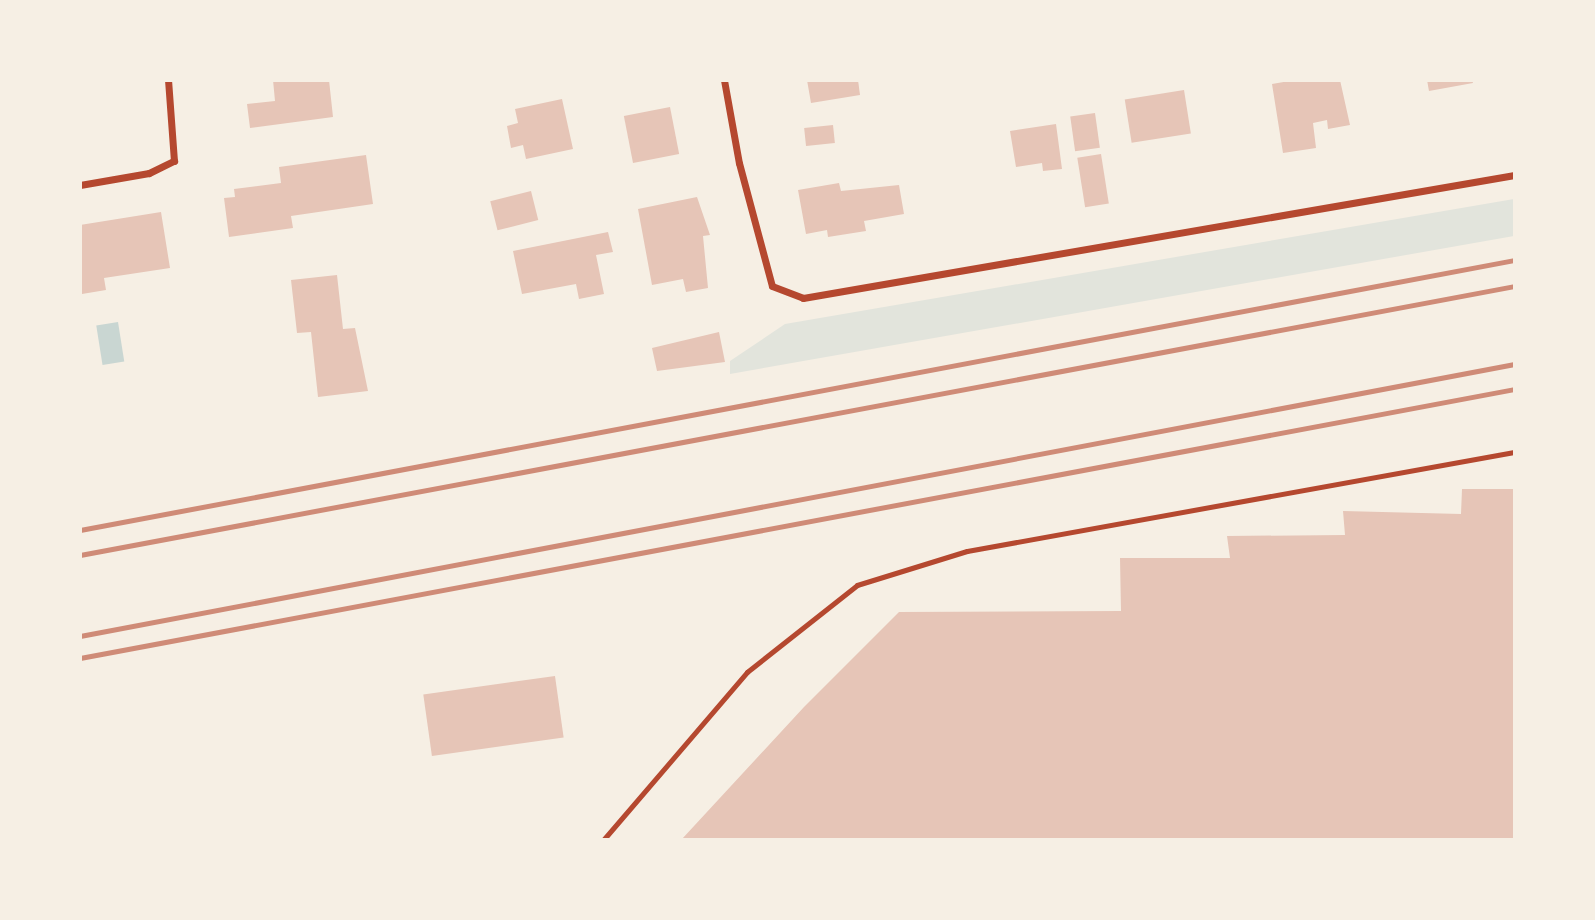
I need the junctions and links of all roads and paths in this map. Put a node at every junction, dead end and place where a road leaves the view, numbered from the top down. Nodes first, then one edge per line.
1 (168, 80) edge
2 (724, 80) edge
3 (1514, 176) edge
4 (80, 185) edge
5 (1514, 452) edge
6 (604, 839) edge

1 - 4 street
2 - 3 street
5 - 6 lane

